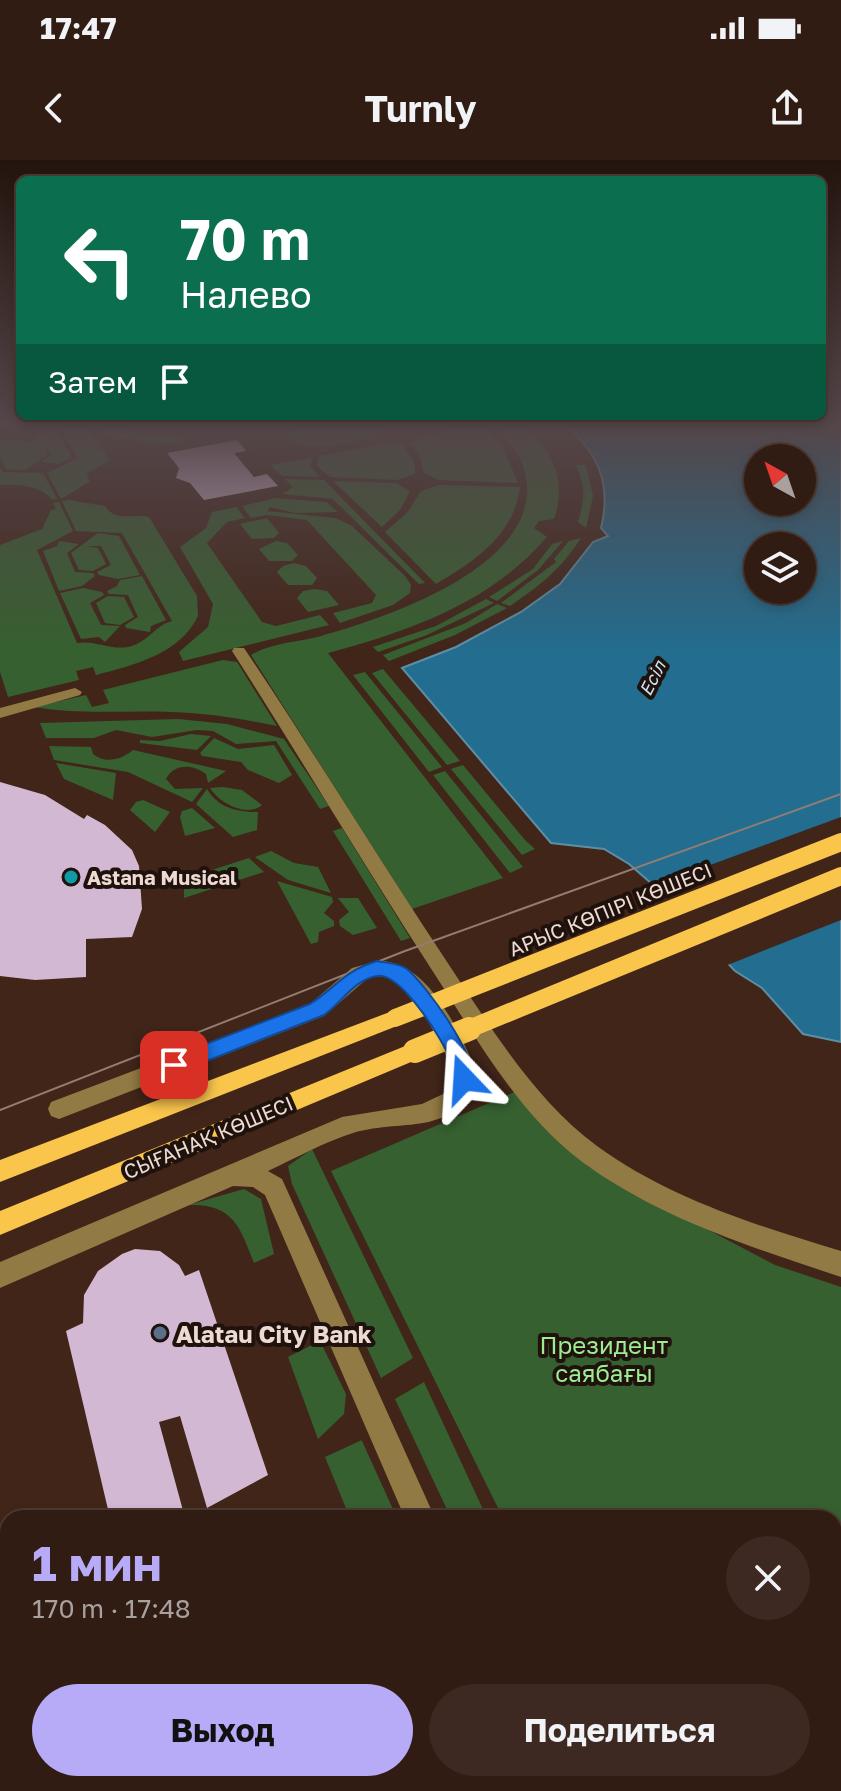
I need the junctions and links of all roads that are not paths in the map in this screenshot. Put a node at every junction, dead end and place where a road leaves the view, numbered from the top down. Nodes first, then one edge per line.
1 (239, 651) dead end
2 (0, 706) edge
3 (0, 713) edge
4 (841, 842) edge
5 (841, 876) edge
6 (395, 1018) joint
7 (59, 1109) dead end
8 (0, 1171) edge
9 (223, 1178) junction
10 (0, 1223) edge
11 (841, 1264) edge
12 (0, 1275) edge
13 (416, 1510) edge

1 - 11 street
2 - 3 street
4 - 6 main road, АРЫС КӨПІРІ КӨШЕСІ, bridge
5 - 10 main road, СЫҒАНАҚ КӨШЕСІ, bridge
6 - 8 main road, СЫҒАНАҚ КӨШЕСІ
7 - 9 street
9 - 12 street
9 - 13 street

